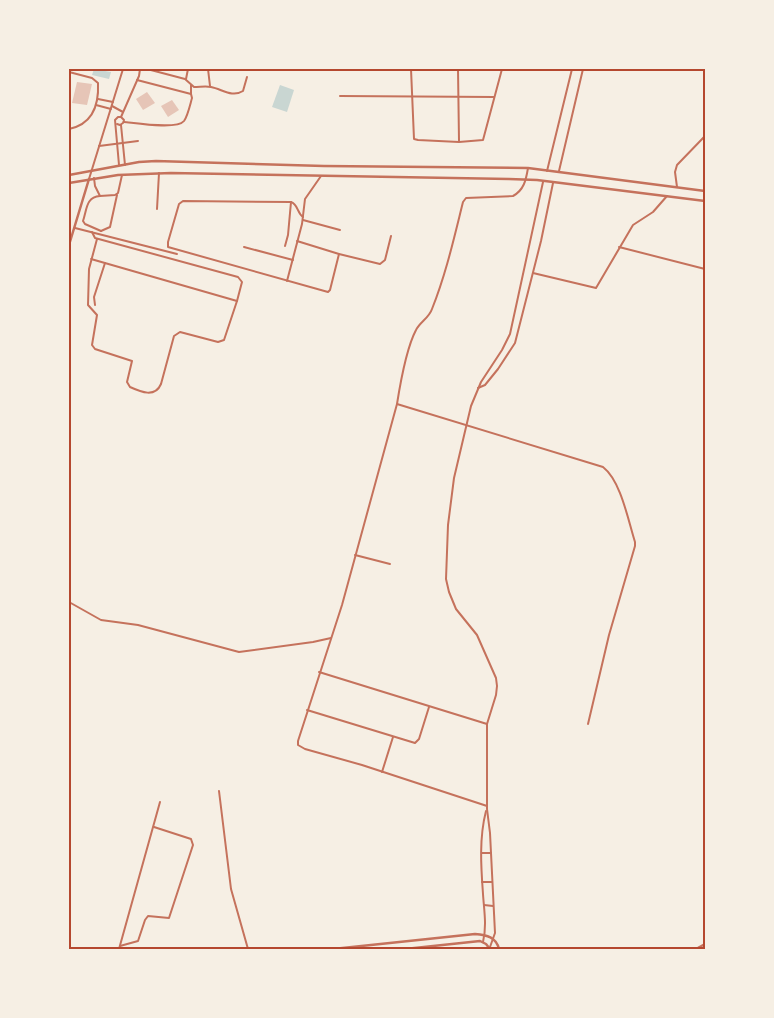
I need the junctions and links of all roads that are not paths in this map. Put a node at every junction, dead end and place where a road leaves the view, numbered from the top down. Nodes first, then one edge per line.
1 (123, 69) edge
2 (140, 69) edge
3 (147, 69) edge
4 (188, 69) edge
5 (208, 69) edge
6 (411, 69) edge
7 (458, 69) edge
8 (502, 69) edge
9 (572, 69) edge
10 (583, 69) edge
11 (69, 72) edge
12 (247, 78) dead end
13 (186, 79) junction
14 (137, 80) junction
15 (191, 85) junction
16 (210, 86) junction
17 (191, 94) junction
18 (459, 95) junction
19 (340, 96) dead end
20 (412, 96) junction
21 (494, 97) junction
22 (98, 99) junction
23 (113, 102) junction
24 (96, 105) junction
25 (111, 108) junction
26 (123, 112) junction
27 (121, 117) junction
28 (124, 122) junction
29 (116, 124) junction
30 (121, 125) junction
31 (69, 129) edge
32 (705, 136) edge
33 (138, 141) dead end
34 (459, 142) junction
35 (123, 143) junction
36 (118, 144) junction
37 (99, 146) junction
38 (125, 165) junction
39 (119, 166) junction
40 (528, 168) junction
41 (92, 170) junction
42 (547, 171) junction
43 (558, 172) junction
44 (159, 173) junction
45 (69, 175) edge
46 (122, 175) junction
47 (321, 176) junction
48 (94, 178) junction
49 (89, 179) junction
50 (526, 179) junction
51 (544, 182) junction
52 (69, 183) edge
53 (553, 183) junction
54 (677, 187) junction
55 (705, 191) edge
56 (116, 195) junction
57 (100, 196) junction
58 (667, 196) junction
59 (705, 201) edge
60 (291, 202) junction
61 (156, 209) dead end
62 (303, 219) junction
63 (74, 228) junction
64 (340, 230) dead end
65 (92, 232) junction
66 (100, 232) junction
67 (103, 234) junction
68 (391, 236) dead end
69 (97, 239) junction
70 (297, 241) junction
71 (69, 245) edge
72 (285, 246) dead end
73 (244, 247) dead end
74 (619, 247) junction
75 (177, 254) dead end
76 (340, 254) junction
77 (91, 259) junction
78 (293, 260) junction
79 (105, 264) junction
80 (705, 269) edge
81 (534, 273) junction
82 (287, 281) junction
83 (236, 301) junction
84 (95, 305) dead end
85 (478, 388) junction
86 (397, 404) junction
87 (466, 424) junction
88 (355, 555) junction
89 (390, 564) dead end
90 (69, 602) edge
91 (331, 638) junction
92 (319, 672) junction
93 (430, 707) junction
94 (308, 710) junction
95 (487, 724) junction
96 (588, 724) dead end
97 (393, 737) junction
98 (382, 772) junction
99 (220, 791) dead end
100 (160, 802) dead end
101 (487, 808) junction
102 (154, 827) junction
103 (482, 853) junction
104 (491, 853) junction
105 (482, 882) junction
106 (492, 882) junction
107 (484, 905) junction
108 (493, 906) junction
109 (485, 935) junction
110 (494, 939) junction
111 (483, 942) junction
112 (705, 944) edge
113 (120, 946) junction
114 (490, 948) edge
115 (119, 949) edge
116 (248, 949) edge
117 (333, 949) edge
118 (405, 949) edge
119 (499, 949) edge
120 (696, 949) edge

1 - 23 street
2 - 14 street
3 - 13 street
4 - 13 street
5 - 16 street
6 - 20 street
7 - 18 street
8 - 21 street
9 - 42 street
10 - 43 street
11 - 22 street
12 - 16 street
13 - 15 street
14 - 17 street
14 - 26 street
15 - 16 street
15 - 17 street
17 - 28 street
18 - 20 street
18 - 21 street
18 - 34 street
19 - 20 street
20 - 34 street
21 - 34 street
22 - 23 street
22 - 24 street
23 - 25 street
24 - 25 street
24 - 31 street
25 - 26 street
25 - 37 street
26 - 27 street
27 - 28 street
27 - 29 street
28 - 30 street
29 - 30 street
29 - 36 street
30 - 35 street
32 - 54 street
33 - 35 street
35 - 36 street
35 - 38 street
36 - 37 street
36 - 39 street
37 - 41 street
38 - 39 street
38 - 40 street
39 - 41 street
40 - 42 street
40 - 50 street
41 - 45 street
41 - 49 street
42 - 43 street
43 - 54 street
44 - 46 street
44 - 47 street
44 - 61 street
46 - 48 street
46 - 56 street
47 - 50 street
47 - 62 street
48 - 49 street
48 - 57 street
49 - 52 street
49 - 63 street
50 - 51 street
50 - 86 street
51 - 53 street
51 - 85 street
53 - 58 street
53 - 81 street
54 - 55 street
56 - 57 street
56 - 66 street
57 - 66 street
58 - 59 street
58 - 74 street
60 - 62 street
60 - 72 street
60 - 82 street
62 - 64 street
62 - 70 street
63 - 65 street
63 - 71 street
65 - 66 street
65 - 69 street
66 - 67 street
67 - 69 street
67 - 75 street
68 - 76 street
69 - 77 street
69 - 83 street
70 - 76 street
70 - 78 street
73 - 78 street
74 - 80 street
74 - 81 street
76 - 82 street
77 - 79 street
77 - 83 street
78 - 82 street
79 - 83 street
79 - 84 street
81 - 85 street
85 - 87 street
86 - 87 street
86 - 88 street
87 - 95 street
87 - 96 street
88 - 89 street
88 - 91 street
90 - 91 street
91 - 92 street
92 - 93 street
92 - 94 street
93 - 95 street
93 - 97 street
94 - 97 street
94 - 98 street
95 - 101 street
97 - 98 street
98 - 101 street
99 - 116 street
100 - 102 street
101 - 103 street
101 - 104 street
102 - 113 street
102 - 113 street
103 - 104 street
103 - 105 street
104 - 106 street
105 - 106 street
105 - 107 street
106 - 108 street
107 - 108 street
107 - 109 street
108 - 110 street
109 - 110 street
109 - 111 street
109 - 117 street
110 - 114 street
110 - 119 street
111 - 114 street
111 - 118 street
112 - 120 street
113 - 115 street

